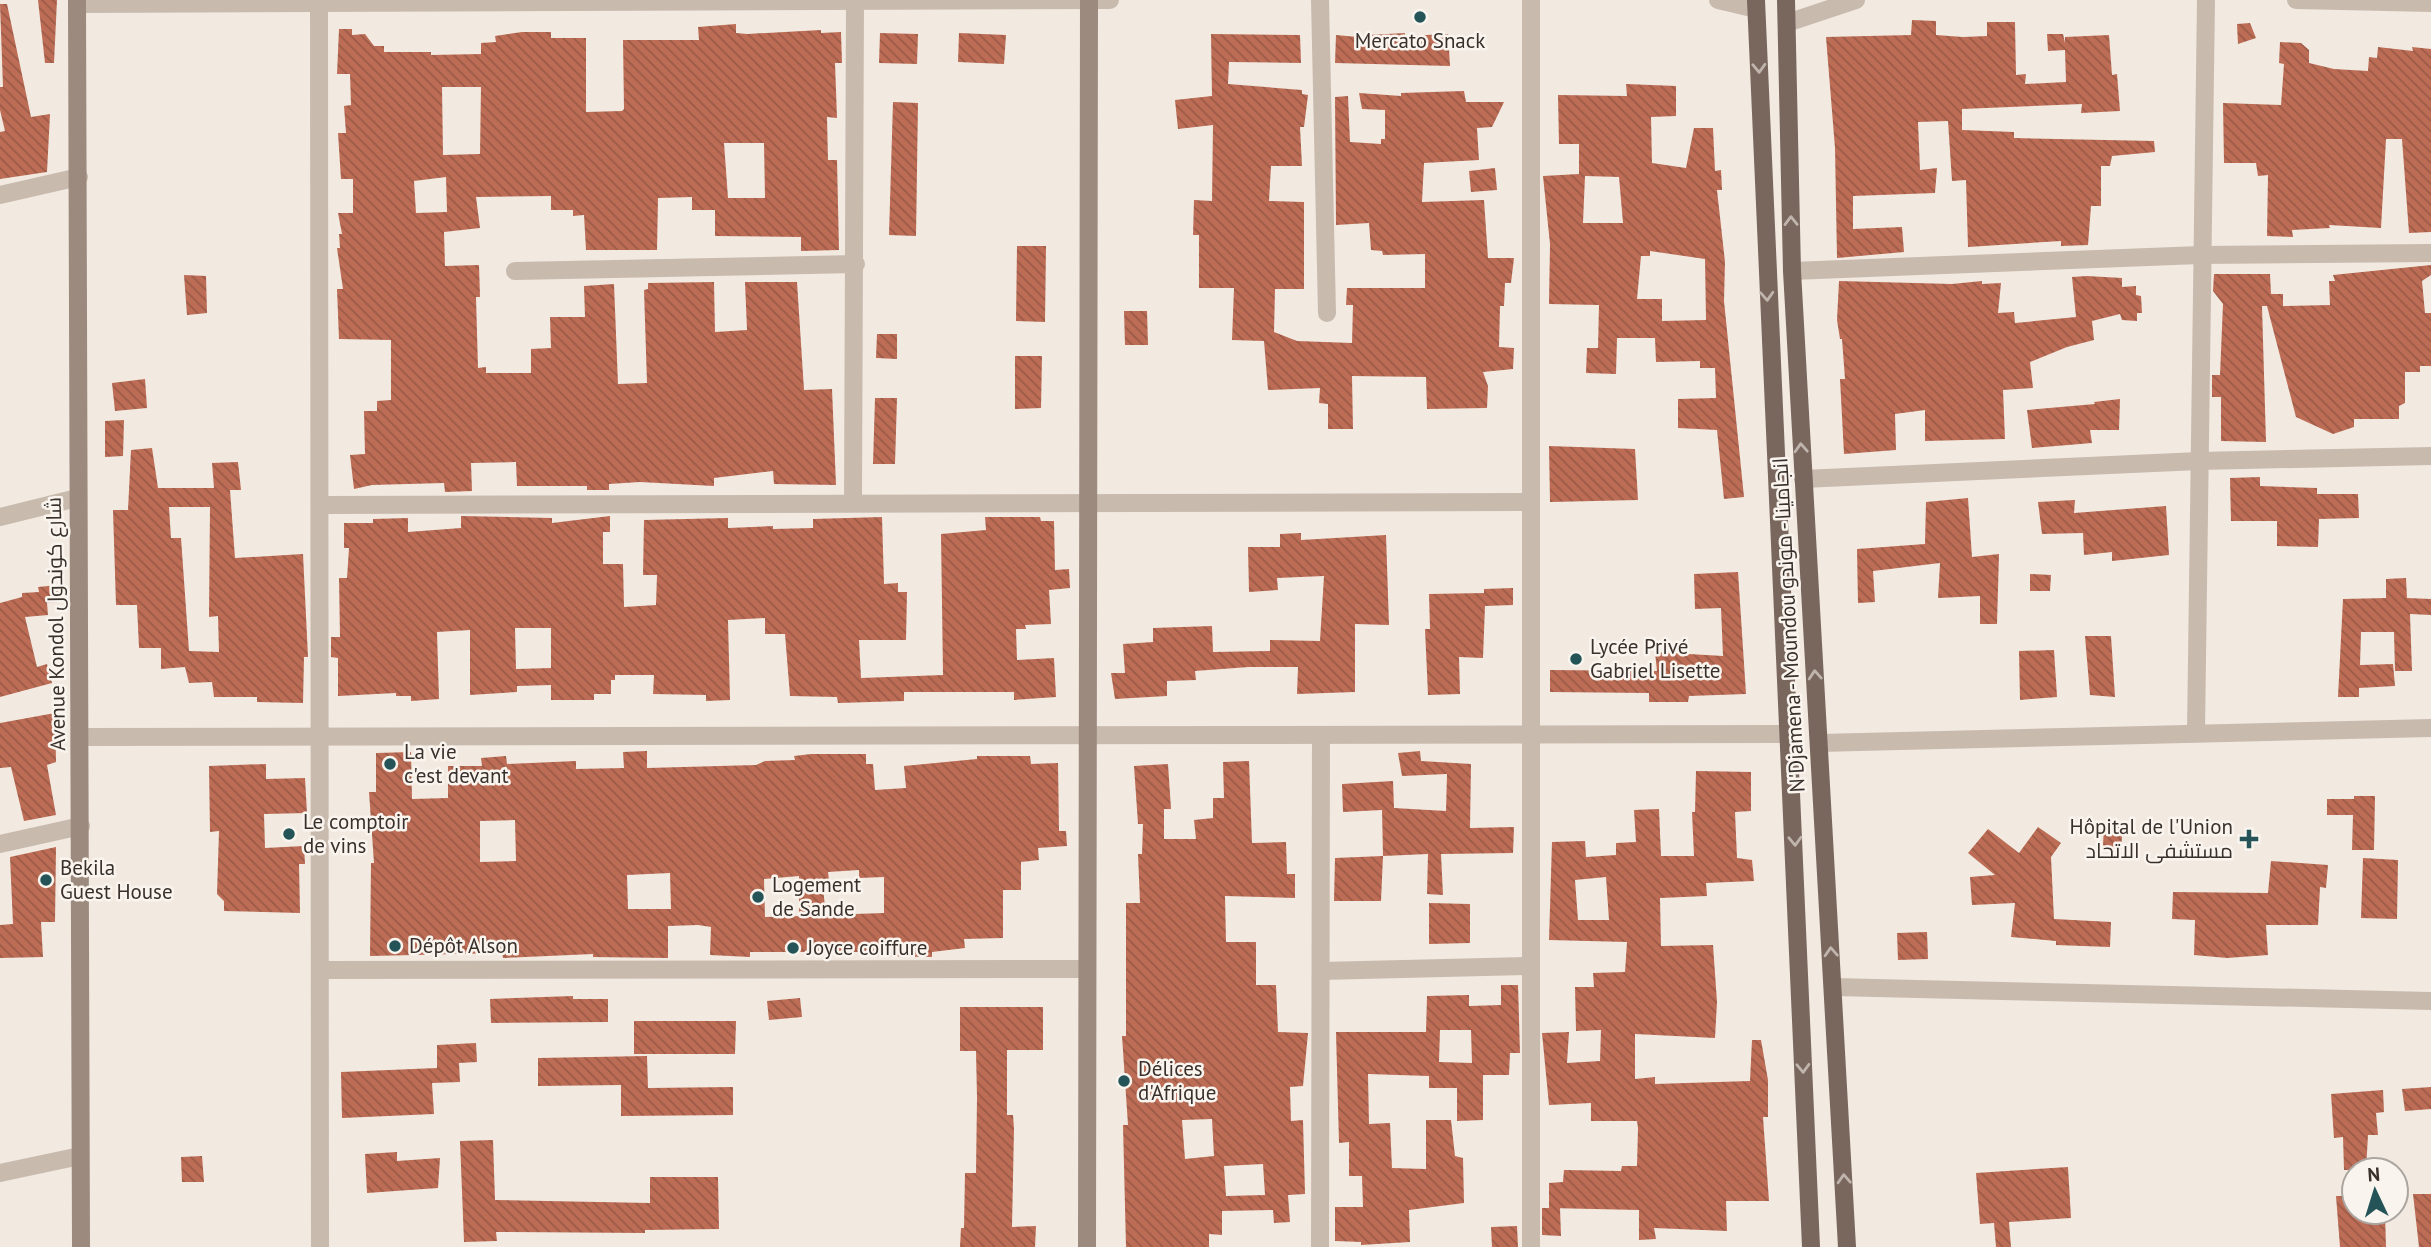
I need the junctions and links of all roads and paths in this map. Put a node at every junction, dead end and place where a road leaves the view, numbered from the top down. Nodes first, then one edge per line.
1 (1088, 0) edge
2 (1110, 0) edge
3 (1320, 0) edge
4 (1531, 0) edge
5 (1718, 0) edge
6 (1786, 0) edge
7 (1856, 0) edge
8 (2206, 0) edge
9 (2296, 0) edge
10 (855, 1) edge
11 (78, 2) edge
12 (319, 3) edge
13 (2431, 3) edge
14 (1756, 5) edge
15 (1787, 23) junction
16 (79, 177) junction
17 (0, 195) edge
18 (2431, 253) edge
19 (2200, 255) junction
20 (856, 264) junction
21 (515, 271) dead end
22 (1792, 271) junction
23 (1327, 313) dead end
24 (2431, 456) edge
25 (2199, 461) junction
26 (1803, 479) junction
27 (77, 498) junction
28 (853, 502) junction
29 (1529, 502) junction
30 (320, 505) junction
31 (1088, 505) junction
32 (0, 517) edge
33 (2431, 728) edge
34 (1532, 733) junction
35 (2196, 733) junction
36 (1791, 734) junction
37 (1321, 735) junction
38 (318, 736) junction
39 (1086, 736) junction
40 (81, 737) junction
41 (1819, 743) junction
42 (81, 826) junction
43 (0, 844) edge
44 (1529, 966) junction
45 (1086, 969) junction
46 (320, 970) junction
47 (1321, 971) junction
48 (1833, 986) junction
49 (2431, 1001) edge
50 (80, 1156) junction
51 (0, 1173) edge
52 (81, 1247) edge
53 (320, 1247) edge
54 (1087, 1247) edge
55 (1320, 1247) edge
56 (1531, 1247) edge
57 (1811, 1247) edge
58 (1847, 1247) edge

1 - 2 street
1 - 10 street
1 - 31 street
3 - 23 street
4 - 29 street
5 - 14 street
6 - 15 main road, N'Djamena - Moundou انجامينا - موندو
7 - 15 street
8 - 19 street
9 - 13 street
10 - 12 street
10 - 20 street
11 - 12 street
11 - 16 street, Avenue Kondol شارع كوندول
12 - 30 street
14 -> 36 main road, N'Djamena - Moundou انجامينا - موندو
22 -> 15 main road, N'Djamena - Moundou انجامينا - موندو
16 - 17 street
16 - 27 street, Avenue Kondol شارع كوندول
18 - 19 street
19 - 22 street
19 - 25 street
20 - 21 street
20 - 28 street
26 -> 22 main road, N'Djamena - Moundou انجامينا - موندو
24 - 25 street
25 - 26 street
25 - 35 street
41 -> 26 main road, N'Djamena - Moundou انجامينا - موندو
27 - 32 street
27 - 40 street, Avenue Kondol شارع كوندول
28 - 30 street
28 - 31 street
29 - 31 street
29 - 34 street
30 - 38 street
31 - 39 street
33 - 35 street
34 - 36 street
34 - 37 street
34 - 44 street
35 - 41 street
36 -> 57 main road, N'Djamena - Moundou انجامينا - موندو
37 - 39 street
37 - 47 street
38 - 39 street
38 - 40 street
38 - 46 street
39 - 45 street
40 - 42 street, Avenue Kondol شارع كوندول
48 -> 41 main road, N'Djamena - Moundou انجامينا - موندو
42 - 43 street
42 - 50 street, Avenue Kondol شارع كوندول
44 - 47 street
44 - 56 street
45 - 46 street
45 - 54 street
46 - 53 street
47 - 55 street
48 - 49 street
58 -> 48 main road, N'Djamena - Moundou انجامينا - موندو
50 - 51 street
50 - 52 street, Avenue Kondol شارع كوندول

